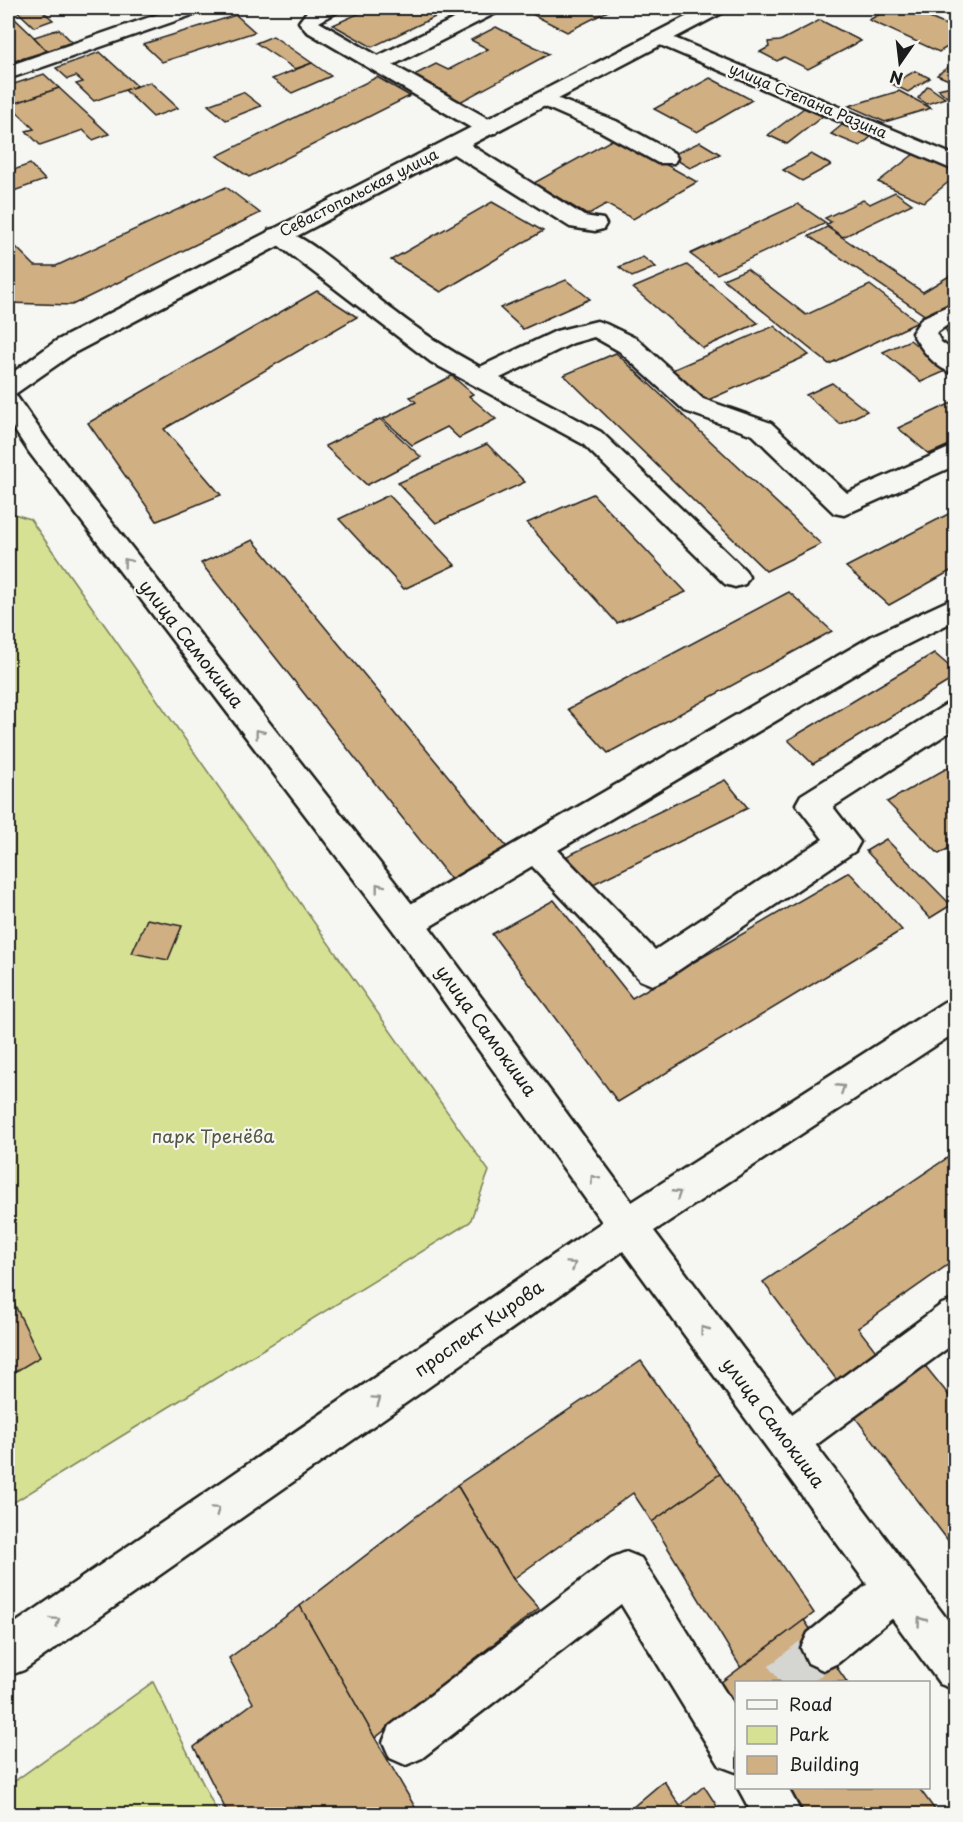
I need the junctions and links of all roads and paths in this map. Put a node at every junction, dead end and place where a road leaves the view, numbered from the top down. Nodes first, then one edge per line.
1 (194, 8) edge
2 (330, 8) edge
3 (491, 8) edge
4 (717, 8) edge
5 (660, 38) junction
6 (378, 64) junction
7 (8, 73) edge
8 (543, 99) junction
9 (488, 128) junction
10 (454, 146) junction
11 (666, 158) dead end
12 (956, 164) edge
13 (595, 224) dead end
14 (277, 235) junction
15 (956, 309) edge
16 (956, 366) edge
17 (480, 377) junction
18 (8, 388) edge
19 (8, 401) edge
20 (956, 454) edge
21 (735, 577) dead end
22 (956, 607) edge
23 (956, 713) edge
24 (536, 848) junction
25 (407, 923) junction
26 (956, 1013) edge
27 (628, 1226) junction
28 (956, 1318) edge
29 (787, 1442) junction
30 (896, 1588) junction
31 (823, 1648) tunnel mouth
32 (8, 1654) edge
33 (956, 1668) edge
34 (732, 1733) edge
35 (406, 1742) dead end
36 (762, 1789) edge
37 (779, 1815) edge

1 - 7 main road
2 - 6 main road
3 - 6 main road
4 - 5 main road, Севастопольская улица
5 - 8 main road, Севастопольская улица
5 - 12 main road, улица Степана Разина
6 - 9 main road
8 - 9 main road, Севастопольская улица
8 - 11 main road
9 - 10 main road, Севастопольская улица
10 - 13 main road
10 - 14 main road, Севастопольская улица
14 - 17 main road
14 - 18 main road, Севастопольская улица
15 - 16 main road
17 - 20 main road
17 - 21 main road
25 -> 19 main road, улица Самокиша
22 - 24 main road
23 - 24 main road
24 - 25 main road
27 -> 25 main road, улица Самокиша
27 -> 26 main road, проспект Кирова
29 -> 27 main road, улица Самокиша
32 -> 27 main road, проспект Кирова
28 - 29 main road
29 - 30 main road, улица Самокиша
30 - 31 main road
33 -> 30 main road, улица Самокиша
34 - 35 main road
36 - 37 main road

